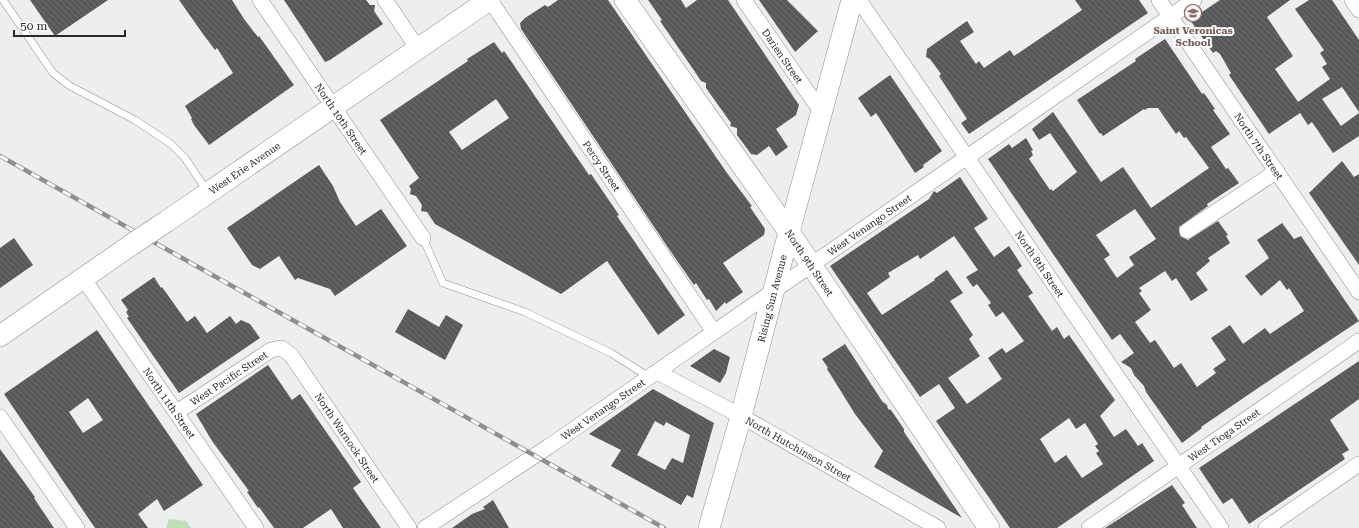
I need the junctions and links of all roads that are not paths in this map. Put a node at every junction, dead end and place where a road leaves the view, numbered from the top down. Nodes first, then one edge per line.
1 (3, 0) edge
2 (260, 0) edge
3 (384, 0) edge
4 (489, 0) edge
5 (625, 0) edge
6 (744, 0) edge
7 (852, 0) edge
8 (859, 0) edge
9 (1159, 0) edge
10 (1194, 0) edge
11 (1352, 0) edge
12 (1359, 10) edge
13 (1170, 16) junction
14 (418, 49) junction
15 (333, 107) junction
16 (822, 112) junction
17 (967, 158) junction
18 (1277, 171) junction
19 (208, 192) junction
20 (789, 232) junction
21 (1187, 232) dead end
22 (423, 238) joint
23 (811, 265) junction
24 (83, 278) junction
25 (775, 290) junction
26 (1359, 292) edge
27 (714, 332) junction
28 (0, 336) edge
29 (1359, 341) edge
30 (283, 349) joint
31 (653, 374) junction
32 (177, 412) junction
33 (741, 416) junction
34 (0, 417) edge
35 (1359, 464) edge
36 (1180, 466) junction
37 (77, 528) edge
38 (256, 528) edge
39 (409, 528) edge
40 (424, 528) edge
41 (710, 528) edge
42 (938, 528) edge
43 (989, 528) edge
44 (1089, 528) edge
45 (1221, 528) edge
46 (1266, 528) edge

1 - 19 lane
2 - 15 street, North 10th Street
3 - 14 street
4 - 14 street, West Erie Avenue
4 - 27 street, Percy Street
5 - 20 street, North 9th Street
6 - 16 street, Darien Street
7 - 16 street, Rising Sun Avenue
8 - 17 street, North 8th Street
9 - 13 street, North 7th Street
10 - 13 street, West Venango Street
11 - 12 street
13 - 17 street, West Venango Street
13 - 18 street, North 7th Street
14 - 15 street, West Erie Avenue
15 - 19 street, West Erie Avenue
15 - 22 street, North 10th Street
16 - 20 street, Rising Sun Avenue
17 - 23 street, West Venango Street
17 - 36 street, North 8th Street
18 - 21 street
18 - 26 street, North 7th Street
19 - 24 street, West Erie Avenue, bridge
20 - 23 street, North 9th Street
20 - 25 street, Rising Sun Avenue
22 - 31 lane
23 - 25 street, West Venango Street
23 - 43 street, North 9th Street
24 - 28 street, West Erie Avenue
24 - 32 street, North 11th Street
25 - 27 street, West Venango Street
25 - 33 street, Rising Sun Avenue
27 - 31 street, West Venango Street
29 - 36 street, West Tioga Street
30 - 32 street, West Pacific Street
30 - 39 street, North Warnock Street
31 - 33 street, North Hutchinson Street
31 - 40 street, West Venango Street
32 - 38 street, North 11th Street
33 - 41 street, Rising Sun Avenue
33 - 42 street, North Hutchinson Street
34 - 37 street
35 - 46 street
36 - 44 street, West Tioga Street
36 - 45 street, North 8th Street

